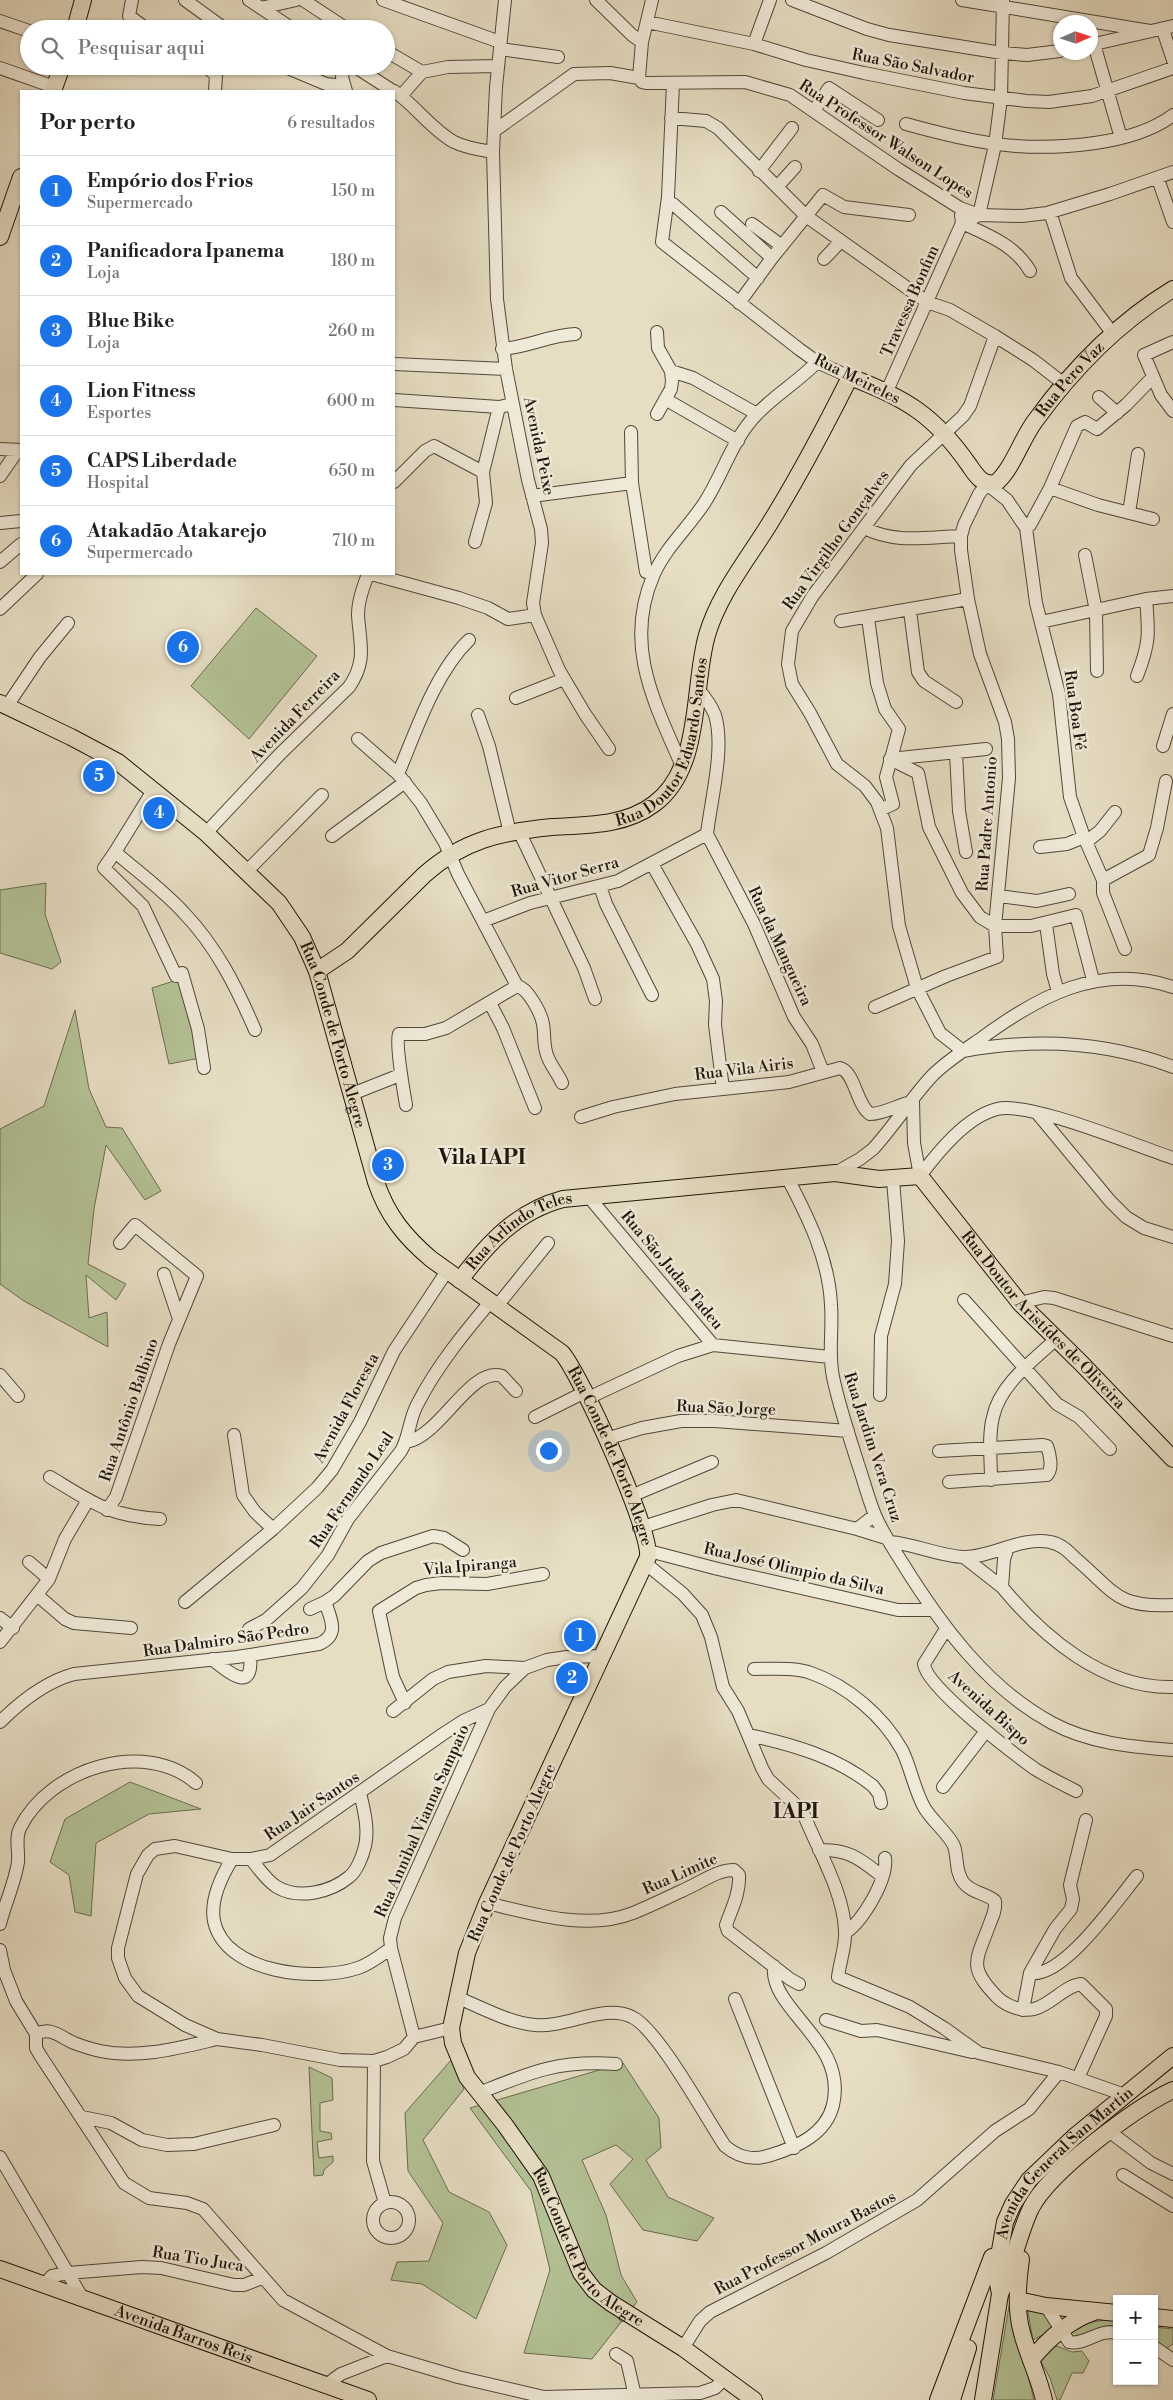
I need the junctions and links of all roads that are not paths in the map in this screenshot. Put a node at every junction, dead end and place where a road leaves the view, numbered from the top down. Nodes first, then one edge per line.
1 (83, 0) edge
2 (132, 0) edge
3 (185, 0) edge
4 (249, 0) edge
5 (296, 0) edge
6 (303, 0) edge
7 (383, 0) edge
8 (505, 0) edge
9 (596, 0) edge
10 (652, 0) edge
11 (770, 0) edge
12 (792, 0) edge
13 (962, 0) edge
14 (1003, 4) edge
15 (261, 8) junction
16 (77, 20) edge
17 (135, 20) edge
18 (213, 20) edge
19 (279, 20) edge
20 (333, 20) edge
21 (0, 21) edge
22 (647, 22) junction
23 (1108, 23) junction
24 (20, 28) edge
25 (1162, 29) edge
26 (1110, 40) junction
27 (642, 42) junction
28 (1098, 43) edge
29 (754, 44) junction
30 (500, 46) junction
31 (1053, 52) edge
32 (1002, 53) junction
33 (395, 56) edge
34 (1098, 60) edge
35 (1173, 60) edge
36 (498, 66) junction
37 (0, 68) edge
38 (1173, 68) edge
39 (422, 72) junction
40 (58, 75) edge
41 (216, 75) edge
42 (304, 75) edge
43 (342, 75) edge
44 (368, 75) edge
45 (566, 78) junction
46 (639, 78) junction
47 (673, 83) junction
48 (345, 88) edge
49 (53, 89) edge
50 (215, 90) edge
51 (391, 90) edge
52 (1109, 92) junction
53 (396, 93) edge
54 (1001, 98) junction
55 (814, 111) junction
56 (1173, 115) edge
57 (671, 118) junction
58 (878, 120) dead end
59 (906, 124) dead end
60 (792, 128) dead end
61 (494, 131) junction
62 (1122, 138) junction
63 (995, 145) junction
64 (493, 152) junction
65 (795, 167) dead end
66 (759, 171) junction
67 (1173, 172) edge
68 (1158, 179) junction
69 (20, 180) edge
70 (777, 187) junction
71 (673, 204) dead end
72 (960, 208) junction
73 (721, 212) dead end
74 (1050, 212) junction
75 (979, 214) junction
76 (909, 215) dead end
77 (806, 216) junction
78 (1173, 222) edge
79 (962, 223) junction
80 (752, 224) dead end
81 (0, 237) edge
82 (841, 242) junction
83 (782, 246) junction
84 (772, 258) junction
85 (824, 259) dead end
86 (1030, 271) dead end
87 (758, 278) junction
88 (1173, 289) edge
89 (927, 302) junction
90 (739, 303) junction
91 (657, 332) dead end
92 (575, 334) dead end
93 (1113, 334) junction
94 (995, 336) junction
95 (1169, 343) edge
96 (502, 349) junction
97 (817, 362) junction
98 (395, 364) edge
99 (506, 369) junction
100 (671, 371) junction
101 (850, 377) junction
102 (1153, 377) junction
103 (1064, 384) junction
104 (887, 392) junction
105 (1100, 397) dead end
106 (665, 399) junction
107 (395, 400) edge
108 (513, 404) junction
109 (499, 407) junction
110 (1173, 412) edge
111 (1117, 413) junction
112 (657, 414) dead end
113 (757, 414) junction
114 (631, 432) dead end
115 (945, 432) junction
116 (738, 441) junction
117 (0, 449) edge
118 (19, 450) edge
119 (1138, 454) dead end
120 (483, 472) junction
121 (0, 476) edge
122 (395, 481) edge
123 (632, 483) junction
124 (987, 484) junction
125 (1050, 488) junction
126 (532, 496) junction
127 (1129, 513) junction
128 (1152, 519) dead end
129 (20, 521) edge
130 (0, 523) edge
131 (864, 528) junction
132 (1026, 528) junction
133 (961, 536) junction
134 (475, 542) dead end
135 (20, 545) edge
136 (1085, 555) dead end
137 (0, 562) edge
138 (646, 572) dead end
139 (36, 575) edge
140 (369, 575) edge
141 (373, 575) edge
142 (1173, 596) edge
143 (968, 599) junction
144 (1146, 599) junction
145 (0, 608) edge
146 (910, 610) junction
147 (1096, 610) junction
148 (535, 615) junction
149 (868, 618) junction
150 (841, 621) dead end
151 (1040, 622) junction
152 (68, 623) dead end
153 (469, 640) dead end
154 (1097, 671) dead end
155 (1137, 676) dead end
156 (564, 679) junction
157 (698, 689) junction
158 (516, 698) dead end
159 (956, 702) dead end
160 (3, 705) edge
161 (1173, 714) edge
162 (478, 715) dead end
163 (358, 739) dead end
164 (1163, 746) dead end
165 (609, 749) dead end
166 (986, 749) dead end
167 (956, 753) junction
168 (890, 759) junction
169 (682, 766) junction
170 (401, 778) junction
171 (1166, 781) dead end
172 (154, 789) junction
173 (322, 795) dead end
174 (880, 810) junction
175 (1115, 812) dead end
176 (515, 832) junction
177 (206, 833) junction
178 (707, 834) junction
179 (332, 836) dead end
180 (1085, 839) junction
181 (1040, 847) dead end
182 (115, 852) junction
183 (966, 852) dead end
184 (450, 854) junction
185 (652, 864) junction
186 (247, 871) junction
187 (1103, 880) junction
188 (600, 886) junction
189 (1069, 894) dead end
190 (999, 896) junction
191 (550, 897) junction
192 (483, 921) junction
193 (1046, 924) junction
194 (995, 926) junction
195 (1125, 949) dead end
196 (317, 971) junction
197 (1173, 973) edge
198 (1093, 980) junction
199 (518, 986) junction
200 (1172, 987) edge
201 (917, 988) junction
202 (1058, 992) junction
203 (652, 995) dead end
204 (595, 1000) dead end
205 (490, 1003) junction
206 (874, 1007) dead end
207 (255, 1030) dead end
208 (963, 1051) junction
209 (204, 1068) dead end
210 (1173, 1068) edge
211 (823, 1072) junction
212 (400, 1075) junction
213 (562, 1083) dead end
214 (722, 1088) junction
215 (352, 1094) junction
216 (912, 1102) junction
217 (406, 1105) dead end
218 (535, 1108) dead end
219 (1037, 1113) junction
220 (582, 1117) dead end
221 (1173, 1158) edge
222 (835, 1173) junction
223 (920, 1176) junction
224 (787, 1177) junction
225 (893, 1180) junction
226 (588, 1196) junction
227 (1173, 1237) edge
228 (120, 1244) dead end
229 (548, 1244) dead end
230 (164, 1274) dead end
231 (453, 1275) junction
232 (964, 1300) dead end
233 (1020, 1303) junction
234 (494, 1304) junction
235 (179, 1318) junction
236 (1173, 1336) edge
237 (1056, 1339) junction
238 (714, 1345) junction
239 (830, 1357) junction
240 (1025, 1369) junction
241 (0, 1375) edge
242 (516, 1392) dead end
243 (586, 1395) junction
244 (880, 1395) dead end
245 (18, 1396) dead end
246 (535, 1416) dead end
247 (848, 1431) junction
248 (234, 1435) dead end
249 (606, 1439) junction
250 (406, 1442) junction
251 (992, 1448) junction
252 (1110, 1449) dead end
253 (939, 1451) dead end
254 (1173, 1459) edge
255 (712, 1462) dead end
256 (50, 1477) dead end
257 (992, 1480) junction
258 (949, 1482) dead end
259 (630, 1496) junction
260 (88, 1500) junction
261 (107, 1510) junction
262 (875, 1515) junction
263 (160, 1519) dead end
264 (643, 1527) junction
265 (273, 1528) junction
266 (857, 1529) junction
267 (888, 1540) junction
268 (1008, 1547) junction
269 (463, 1550) dead end
270 (647, 1557) junction
271 (965, 1558) junction
272 (29, 1562) dead end
273 (544, 1574) dead end
274 (49, 1579) junction
275 (1002, 1587) junction
276 (37, 1595) junction
277 (185, 1602) dead end
278 (325, 1602) junction
279 (1173, 1605) edge
280 (310, 1609) dead end
281 (933, 1610) junction
282 (0, 1618) edge
283 (12, 1628) junction
284 (131, 1628) dead end
285 (946, 1628) junction
286 (249, 1629) dead end
287 (0, 1642) edge
288 (250, 1655) junction
289 (602, 1656) junction
290 (212, 1659) junction
291 (525, 1668) junction
292 (754, 1669) dead end
293 (1173, 1687) edge
294 (405, 1702) junction
295 (489, 1709) junction
296 (394, 1711) dead end
297 (0, 1722) edge
298 (986, 1731) junction
299 (749, 1735) junction
300 (1173, 1750) edge
301 (196, 1783) dead end
302 (943, 1787) dead end
303 (1076, 1791) dead end
304 (360, 1793) junction
305 (881, 1803) dead end
306 (1086, 1820) dead end
307 (819, 1850) junction
308 (885, 1858) dead end
309 (232, 1859) junction
310 (251, 1859) junction
311 (882, 1876) junction
312 (1138, 1876) dead end
313 (487, 1903) junction
314 (0, 1924) edge
315 (845, 1932) junction
316 (390, 1948) junction
317 (0, 1950) edge
318 (774, 1966) junction
319 (1030, 1973) junction
320 (799, 1984) dead end
321 (456, 1998) junction
322 (735, 1998) dead end
323 (1023, 2010) junction
324 (826, 2020) dead end
325 (451, 2028) junction
326 (36, 2034) junction
327 (414, 2037) junction
328 (217, 2039) junction
329 (980, 2054) junction
330 (1173, 2056) edge
331 (374, 2061) junction
332 (616, 2064) dead end
333 (1059, 2072) junction
334 (1078, 2078) junction
335 (1173, 2090) edge
336 (479, 2093) junction
337 (1125, 2095) junction
338 (82, 2117) junction
339 (274, 2125) dead end
340 (1110, 2132) junction
341 (794, 2148) junction
342 (0, 2157) edge
343 (1173, 2174) edge
344 (1123, 2175) dead end
345 (385, 2203) dead end
346 (1173, 2206) edge
347 (1027, 2217) junction
348 (1005, 2222) junction
349 (0, 2269) edge
350 (68, 2273) junction
351 (262, 2278) junction
352 (0, 2280) edge
353 (983, 2280) junction
354 (44, 2285) junction
355 (1000, 2294) junction
356 (83, 2299) junction
357 (1018, 2300) junction
358 (1046, 2306) junction
359 (1098, 2311) junction
360 (1113, 2313) edge
361 (1158, 2317) edge
362 (1173, 2319) edge
363 (1060, 2331) junction
364 (1113, 2332) edge
365 (683, 2348) junction
366 (1158, 2350) edge
367 (616, 2354) dead end
368 (387, 2356) junction
369 (1031, 2360) junction
370 (1173, 2360) edge
371 (725, 2378) junction
372 (326, 2385) junction
373 (635, 2396) junction
374 (749, 2396) edge
375 (336, 2400) edge
376 (368, 2400) edge
377 (760, 2400) edge
378 (938, 2400) edge
379 (952, 2400) edge
380 (983, 2400) edge
381 (1044, 2400) edge

1 - 16 main road
2 - 17 street
3 - 18 street
4 - 15 street
5 - 15 street
6 - 20 street
7 - 30 street
8 - 30 street, Avenida Peixe
9 - 27 street
10 - 22 street
11 - 29 street
12 - 32 street
13 - 14 street
14 - 23 street
14 - 32 street
15 - 19 street
21 - 24 street
22 - 27 street
22 - 29 street, Rua São Salvador
23 - 25 street
23 - 26 street
25 - 26 street
25 - 35 street
26 - 28 street
27 - 46 street
29 - 54 street, Rua São Salvador
30 - 36 street, Avenida Peixe
30 - 45 street
31 - 32 street
32 - 54 street
33 - 39 street
34 - 52 street
36 - 39 street
36 - 61 street, Avenida Peixe
37 - 49 street
38 - 52 street, Rua São Salvador
39 - 53 street
40 - 49 main road
41 - 50 street
42 - 48 street
43 - 48 street
44 - 51 street
45 - 46 street, Rua Professor Walson Lopes
45 - 61 street
46 - 47 street, Rua Professor Walson Lopes
47 - 55 street, Rua Professor Walson Lopes
47 - 57 street
52 - 54 street, Rua São Salvador
52 - 62 street
53 - 64 street
54 - 63 street
55 - 58 street
55 - 72 street, Rua Professor Walson Lopes
56 - 62 street
57 - 66 street
57 - 90 street, Rua Meireles
59 - 63 street
60 - 66 street
61 - 64 street, Avenida Peixe
62 - 63 street
63 - 75 street
64 - 96 street, Avenida Peixe
65 - 70 street
66 - 70 street
67 - 68 street, Rua Professor Walson Lopes
68 - 74 street, Rua Professor Walson Lopes
68 - 78 street
69 - 81 main road
70 - 77 street
71 - 87 street
72 - 75 street, Rua Professor Walson Lopes
72 - 79 street
73 - 84 street
74 - 75 street, Rua Professor Walson Lopes
74 - 93 street
75 - 79 street
76 - 77 street
77 - 82 street
77 - 83 street
79 - 86 street
79 - 89 street, Travessa Bonfim
80 - 83 street
82 - 85 street
82 - 89 street
83 - 84 street
84 - 87 street
87 - 90 street
88 - 93 main road, Rua Pero Vaz
89 - 94 street
89 - 104 street, Travessa Bonfim
90 - 97 street, Rua Meireles
91 - 100 street
92 - 96 street
93 - 103 main road, Rua Pero Vaz
94 - 103 street
94 - 115 street, Rua Virgilho Gonçalves
95 - 102 street
96 - 99 street, Avenida Peixe
97 - 101 street, Rua Meireles
97 - 113 street
98 - 99 street
99 - 108 street, Avenida Peixe
100 - 106 street
100 - 113 street
101 - 104 main road, Rua Meireles
101 - 157 main road, Rua Doutor Eduardo Santos
102 - 110 street
102 - 111 street
103 - 124 main road, Rua Pero Vaz
104 - 115 main road, Rua Meireles
105 - 111 street
106 - 112 street
106 - 116 street
107 - 109 street
108 - 109 street
108 - 126 street, Avenida Peixe
109 - 120 street
111 - 125 street
113 - 116 street
114 - 123 street
115 - 124 main road, Rua Meireles
115 - 131 street, Rua Virgilho Gonçalves
116 - 169 street
117 - 118 street
118 - 121 street
119 - 127 street
120 - 122 street
120 - 134 street
123 - 126 street
123 - 138 street
124 - 132 street, Rua Boa Fé
124 - 133 street, Rua Padre Antonio
125 - 127 street
125 - 132 street
126 - 148 street, Avenida Peixe
127 - 128 street
129 - 130 street
131 - 133 street
131 - 174 street, Rua Virgilho Gonçalves
132 - 151 street, Rua Boa Fé
133 - 143 street, Rua Padre Antonio
135 - 137 street
136 - 147 street
139 - 145 street
140 - 177 street, Avenida Ferreira
141 - 148 street
142 - 144 street
143 - 146 street
143 - 190 street, Rua Padre Antonio
144 - 147 street
144 - 155 street
146 - 149 street
146 - 159 street
147 - 151 street
147 - 154 street
148 - 156 street, Avenida Peixe
149 - 150 street
149 - 168 street
151 - 180 street, Rua Boa Fé
152 - 160 street
153 - 170 street
156 - 158 street
156 - 165 street, Avenida Peixe
157 - 169 main road, Rua Doutor Eduardo Santos
157 - 178 street
160 - 172 main road, Rua Conde de Porto Alegre
161 - 164 street
162 - 176 street
163 - 170 street
166 - 167 street
167 - 168 street
167 - 183 street
168 - 174 street
168 - 194 street
169 - 176 main road, Rua Doutor Eduardo Santos
170 - 179 street
170 - 184 street
171 - 187 street
172 - 177 main road, Rua Conde de Porto Alegre
172 - 182 street
173 - 186 street
174 - 201 street, Rua Virgilho Gonçalves
175 - 180 street
176 - 184 main road, Rua Doutor Eduardo Santos
176 - 191 street
177 - 186 main road, Rua Conde de Porto Alegre
178 - 185 street, Rua Vitor Serra
178 - 211 street, Rua da Mangueira
180 - 181 street
180 - 187 street, Rua Boa Fé
182 - 207 street
182 - 209 street
184 - 192 street
184 - 196 main road, Rua Doutor Eduardo Santos
185 - 188 street, Rua Vitor Serra
185 - 214 street
186 - 196 main road, Rua Conde de Porto Alegre
187 - 195 street, Rua Boa Fé
188 - 191 street, Rua Vitor Serra
188 - 203 street
189 - 190 street
190 - 194 street, Rua Padre Antonio
191 - 192 street, Rua Vitor Serra
191 - 204 street
192 - 199 street
193 - 194 street
193 - 198 street
193 - 202 street
194 - 201 street, Rua Padre Antonio
196 - 215 main road, Rua Conde de Porto Alegre
197 - 200 street
198 - 200 street
198 - 202 street
199 - 205 street
199 - 213 street
201 - 206 street, Rua Padre Antonio
201 - 208 street, Rua Virgilho Gonçalves
202 - 208 street
205 - 212 street
205 - 218 street
208 - 210 street
208 - 216 street
211 - 214 street, Rua Vila Airis
211 - 216 street, Rua Vila Airis
212 - 215 street
212 - 217 street
214 - 220 street, Rua Vila Airis
215 - 231 main road, Rua Conde de Porto Alegre
216 - 222 street
216 - 223 street, Rua Doutor Aristídes de Oliveira
219 - 221 street
219 - 223 street
219 - 227 street
222 - 224 main road
222 - 225 main road
223 - 225 main road
223 - 233 main road, Rua Doutor Aristídes de Oliveira
224 - 226 main road
224 - 239 street, Rua Jardim Vera Cruz
225 - 244 street
226 - 231 main road, Rua Arlindo Teles
226 - 238 street, Rua São Judas Tadeu
228 - 235 street, Rua Antônio Balbino
229 - 234 street, Rua Fernando Leal
230 - 235 street
231 - 234 main road, Rua Conde de Porto Alegre
231 - 265 street, Avenida Floresta
232 - 240 street
233 - 236 street
233 - 237 main road, Rua Doutor Aristídes de Oliveira
234 - 243 main road, Rua Conde de Porto Alegre
234 - 250 street, Rua Fernando Leal
235 - 261 street, Rua Antônio Balbino
237 - 240 street
237 - 254 main road, Rua Doutor Aristídes de Oliveira
238 - 239 street, Rua São Judas Tadeu
238 - 243 street
239 - 247 street, Rua Jardim Vera Cruz
240 - 251 street
240 - 252 street
241 - 245 street
242 - 250 street
243 - 246 street
243 - 249 main road, Rua Conde de Porto Alegre
247 - 249 street, Rua São Jorge
247 - 262 street, Rua Jardim Vera Cruz
248 - 265 street
249 - 259 main road, Rua Conde de Porto Alegre
250 - 286 street, Rua Fernando Leal
251 - 253 street
251 - 257 street
251 - 257 street
255 - 259 street
256 - 260 street
257 - 258 street
259 - 264 main road, Rua Conde de Porto Alegre
260 - 261 street
260 - 274 street
261 - 263 street
262 - 266 street
262 - 267 street, Rua Jardim Vera Cruz
264 - 266 street
264 - 270 main road, Rua Conde de Porto Alegre
265 - 277 street, Avenida Floresta
266 - 267 street
267 - 271 street
267 - 281 street, Rua Jardim Vera Cruz
268 - 271 street
268 - 275 street
268 - 279 street
269 - 278 street, Rua Dalmiro São Pedro
270 - 281 street, Rua José Olimpio da Silva
270 - 289 main road, Rua Conde de Porto Alegre
270 - 299 street
271 - 275 street
272 - 274 street
273 - 294 street, Vila Ipiranga
274 - 276 street
275 - 293 street
276 - 283 street
276 - 284 street
278 - 280 street
278 - 288 street, Rua Dalmiro São Pedro
281 - 285 street, Rua Jardim Vera Cruz
282 - 283 street
283 - 287 street
285 - 298 street, Avenida Bispo
285 - 300 street, Rua Jardim Vera Cruz
288 - 290 street, Rua Dalmiro São Pedro
288 - 290 street
289 - 291 street
289 - 313 main road, Rua Conde de Porto Alegre
290 - 297 street, Rua Dalmiro São Pedro
291 - 294 street
291 - 295 street, Rua Jair Santos
292 - 323 street
294 - 296 street
295 - 304 street, Rua Jair Santos
295 - 316 street, Rua Annibal Vianna Sampaio
298 - 302 street
298 - 303 street, Avenida Bispo
299 - 305 street
299 - 307 street
301 - 314 street
304 - 310 street, Rua Jair Santos
304 - 310 street
306 - 319 street
307 - 311 street
307 - 315 street
308 - 311 street
309 - 310 street, Rua Jair Santos
309 - 316 street
309 - 328 street, Rua Jair Santos
311 - 315 street
312 - 319 street
313 - 318 street, Rua Limite
313 - 321 main road, Rua Conde de Porto Alegre
315 - 329 street
316 - 327 street
317 - 326 street
318 - 320 street, Rua Limite
318 - 341 street
319 - 323 street
321 - 325 main road, Rua Conde de Porto Alegre
321 - 341 street
322 - 341 street
323 - 334 street
324 - 329 street
325 - 327 street, Rua Jair Santos
325 - 336 main road, Rua Conde de Porto Alegre
326 - 328 street
326 - 338 street
327 - 331 street, Rua Jair Santos
328 - 331 street, Rua Jair Santos
329 - 333 street
330 - 337 main road, Avenida General San Martin
331 - 345 street
332 - 336 street
333 - 334 street
333 - 365 street, Rua Professor Moura Bastos
334 - 337 street
335 - 340 main road, Avenida General San Martin
336 - 365 main road, Rua Conde de Porto Alegre
337 - 348 main road, Avenida General San Martin
338 - 339 street
338 - 351 street
340 - 343 street
340 - 347 main road, Avenida General San Martin
342 - 350 street
344 - 346 street
347 - 355 main road, Avenida General San Martin
347 - 357 main road
348 - 353 main road
348 - 355 main road, Avenida General San Martin
349 - 354 main road, Avenida Barros Reis
350 - 351 street, Rua Tio Juca
350 - 354 street, Rua Tio Juca
350 - 356 street
351 - 368 street
352 - 375 main road, Avenida Barros Reis
353 - 378 main road
353 - 379 main road
354 - 356 main road, Avenida Barros Reis
355 - 380 main road, Avenida General San Martin
356 - 372 main road, Avenida Barros Reis
357 - 358 main road
357 - 369 main road
358 - 359 main road
358 - 363 street
359 - 360 main road
359 - 363 main road
361 - 362 main road
363 - 364 street
363 - 369 main road
365 - 371 main road, Rua Conde de Porto Alegre
366 - 370 street
367 - 373 street
368 - 372 street
368 - 373 street
369 - 381 main road
371 - 373 street
371 - 374 main road, Rua Conde de Porto Alegre
372 - 376 main road, Avenida Barros Reis
374 - 377 main road, Rua Conde de Porto Alegre

